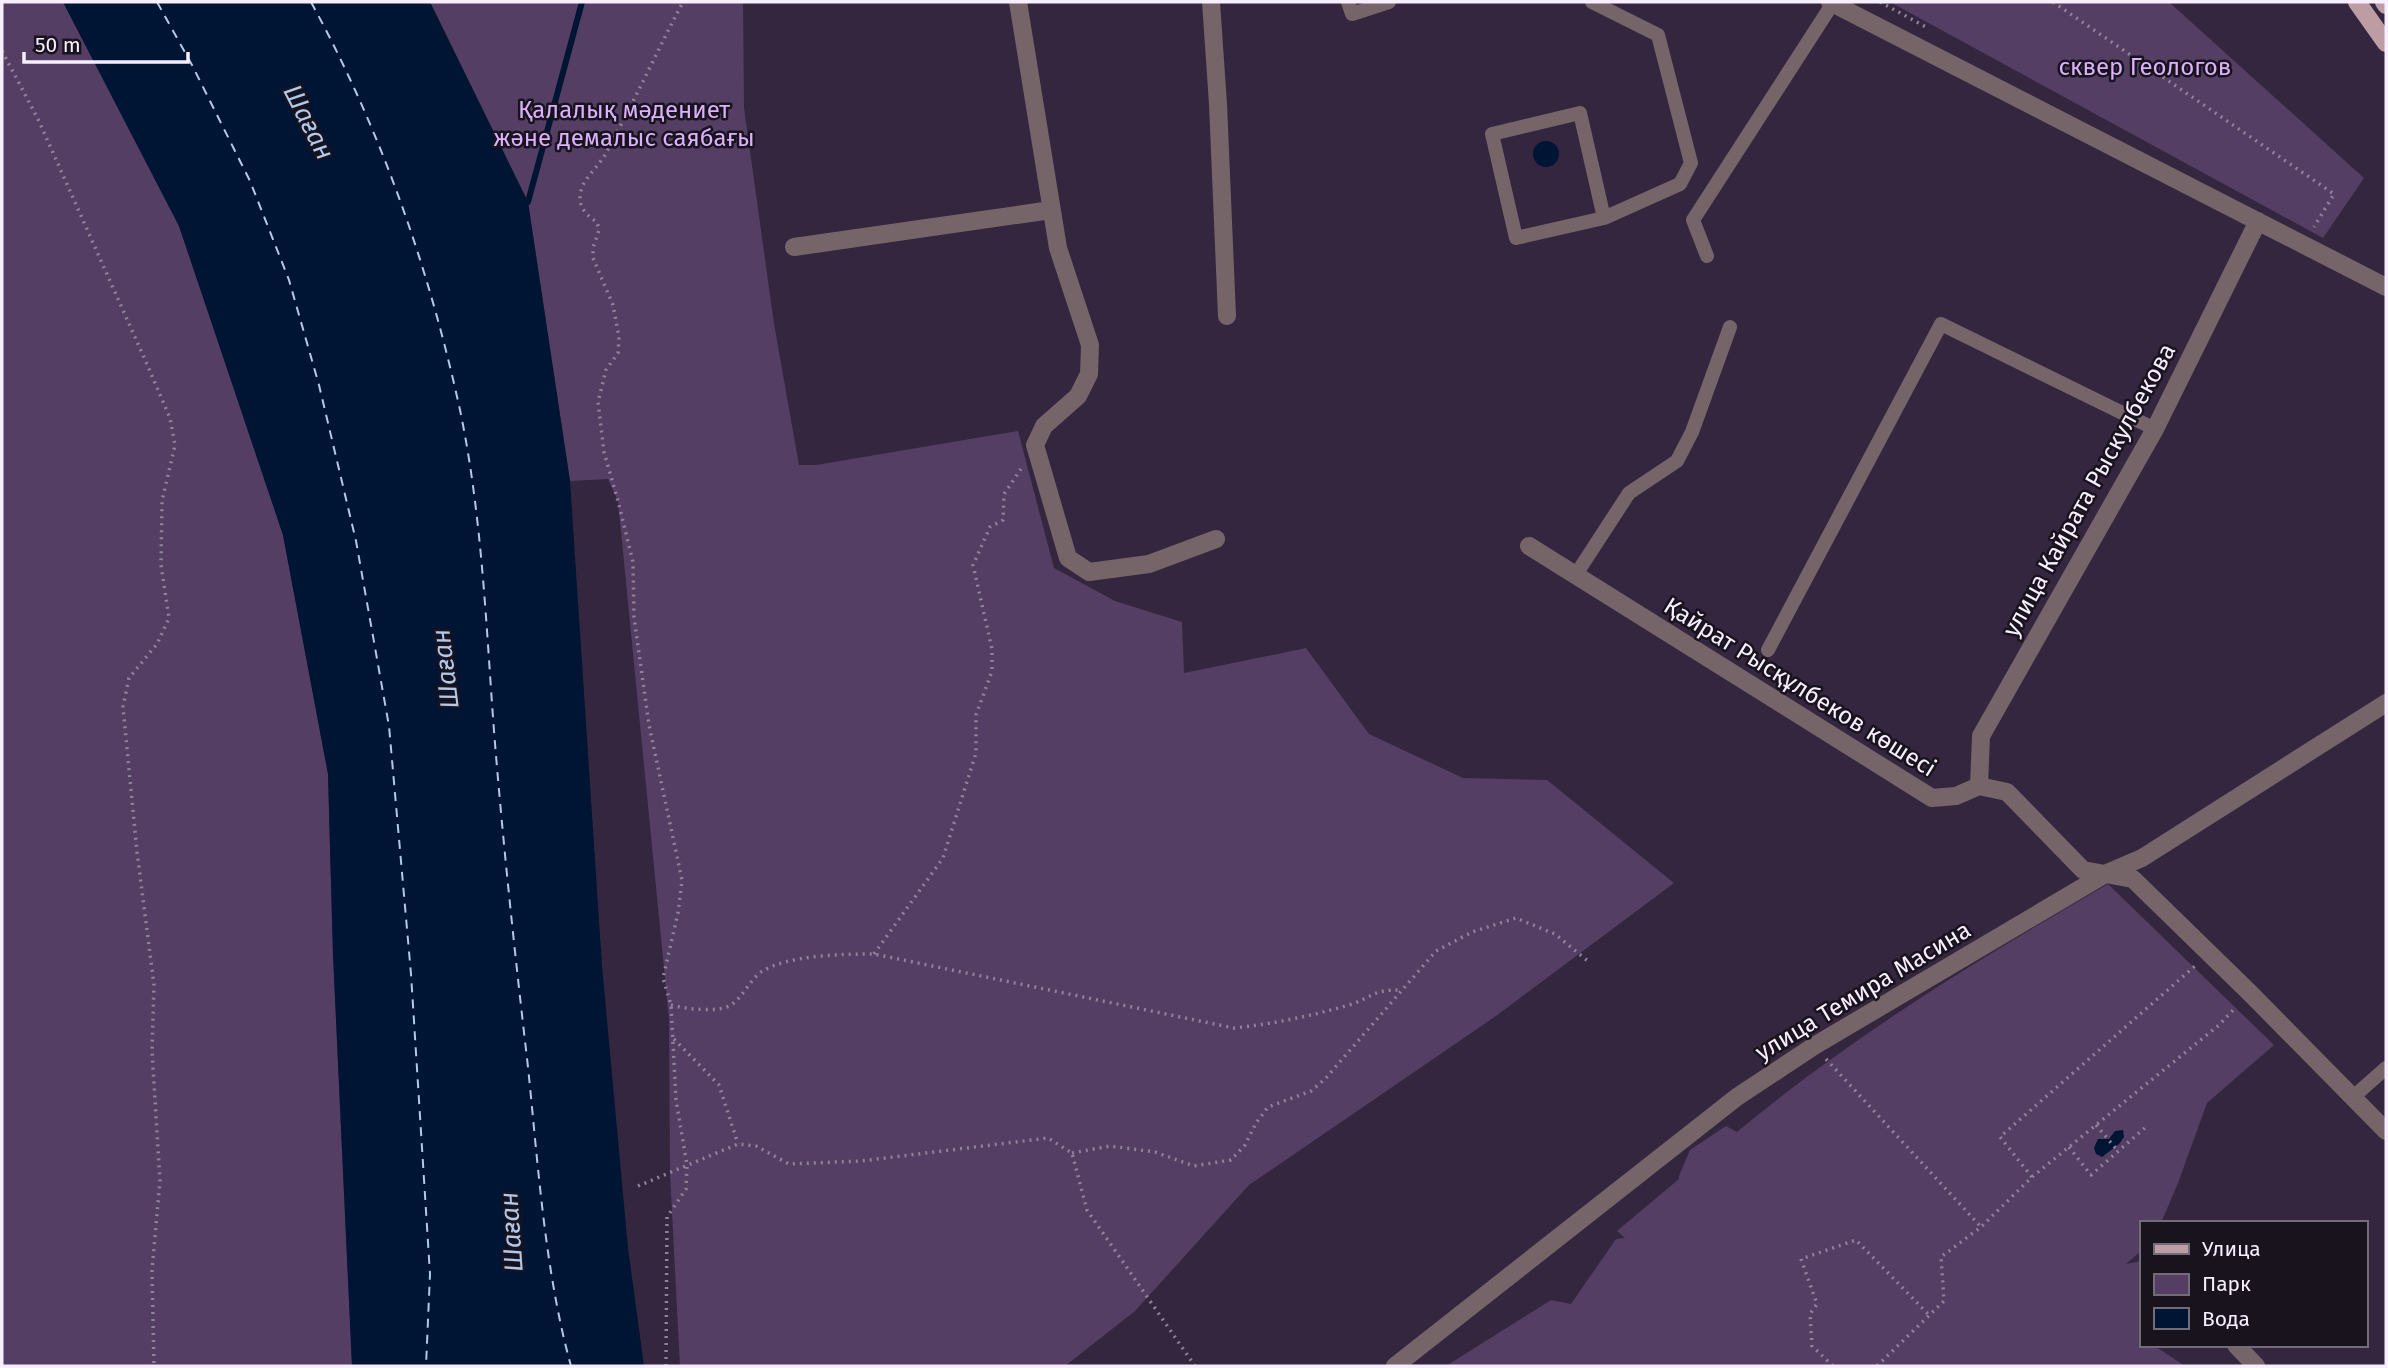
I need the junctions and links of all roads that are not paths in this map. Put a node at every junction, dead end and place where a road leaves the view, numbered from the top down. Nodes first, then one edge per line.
1 (1018, 2) edge
2 (1211, 2) edge
3 (1348, 2) edge
4 (1389, 2) edge
5 (1592, 2) edge
6 (1831, 2) edge
7 (2357, 2) edge
8 (2386, 43) edge
9 (1051, 210) junction
10 (1604, 218) junction
11 (2258, 221) junction
12 (794, 247) dead end
13 (1707, 257) dead end
14 (2386, 287) edge
15 (1227, 316) dead end
16 (1730, 327) dead end
17 (2155, 429) junction
18 (1216, 539) dead end
19 (1529, 546) dead end
20 (1575, 576) junction
21 (1768, 650) dead end
22 (2386, 703) edge
23 (1979, 786) junction
24 (2107, 873) junction
25 (2386, 1068) edge
26 (2352, 1098) junction
27 (2386, 1131) edge
28 (2238, 1347) edge
29 (1395, 1366) edge
30 (2256, 1366) edge

1 - 9 street
2 - 15 street
3 - 4 lane
5 - 10 lane
6 - 11 street
6 - 13 lane
7 - 8 main road
9 - 12 street
9 - 18 street
10 - 10 lane
11 - 14 street
11 - 17 street, улица Кайрата Рыскулбекова
16 - 20 lane
17 - 21 lane
17 - 23 street, улица Кайрата Рыскулбекова
19 - 20 street, Қайрат Рысқұлбеков көшесі
20 - 23 street, Қайрат Рысқұлбеков көшесі
22 - 24 street, улица Темира Масина
23 - 24 street
24 - 26 street
24 - 29 street, улица Темира Масина
25 - 26 lane
26 - 27 street
28 - 30 street

